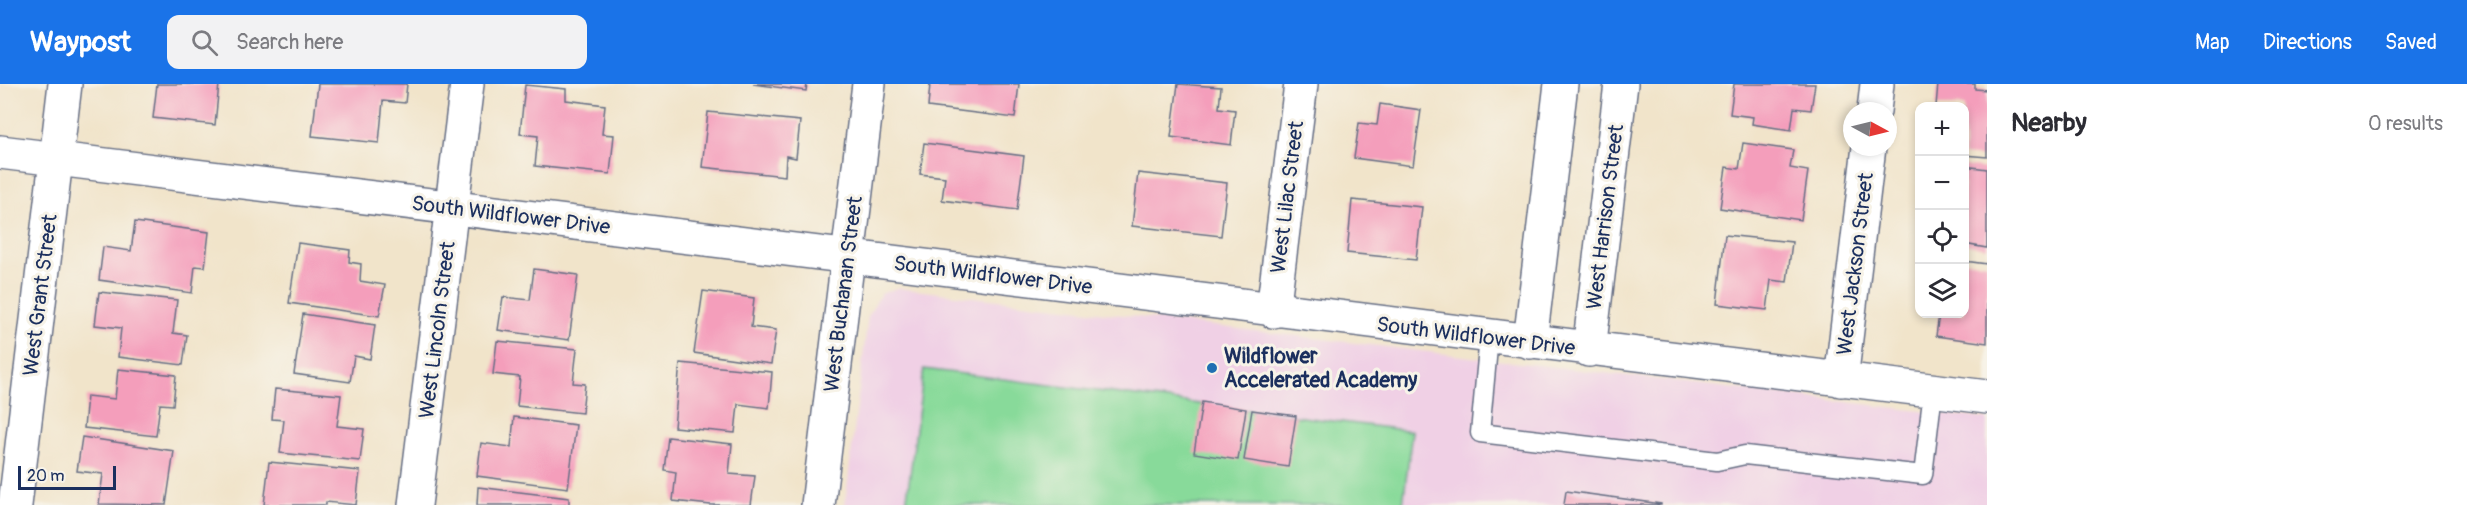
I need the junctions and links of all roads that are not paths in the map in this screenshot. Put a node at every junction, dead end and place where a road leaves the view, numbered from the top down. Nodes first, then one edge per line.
1 (65, 84) edge
2 (467, 84) edge
3 (869, 84) edge
4 (1301, 84) edge
5 (1561, 84) edge
6 (1621, 84) edge
7 (1877, 84) edge
8 (1875, 102) edge
9 (0, 152) edge
10 (1868, 156) edge
11 (56, 159) junction
12 (452, 207) junction
13 (848, 256) junction
14 (1273, 311) junction
15 (1489, 337) junction
16 (1530, 342) junction
17 (1589, 350) junction
18 (1841, 381) junction
19 (1933, 391) junction
20 (1987, 397) edge
21 (15, 505) edge
22 (415, 505) edge
23 (818, 505) edge

1 - 11 street, West Grant Street
2 - 12 street, West Lincoln Street
3 - 13 street, West Buchanan Street
4 - 14 street, West Lilac Street
5 - 16 street
6 - 17 street, West Harrison Street
7 - 8 street
9 - 11 street, South Wildflower Drive
10 - 18 street, West Jackson Street
11 - 12 street, South Wildflower Drive
11 - 21 street, West Grant Street
12 - 13 street, South Wildflower Drive
12 - 22 street, West Lincoln Street
13 - 14 street, South Wildflower Drive
13 - 23 street, West Buchanan Street
14 - 15 street, South Wildflower Drive
15 - 16 street, South Wildflower Drive
15 - 19 lane
16 - 17 street, South Wildflower Drive
17 - 18 street, South Wildflower Drive
18 - 19 street, South Wildflower Drive
19 - 20 street, South Wildflower Drive

